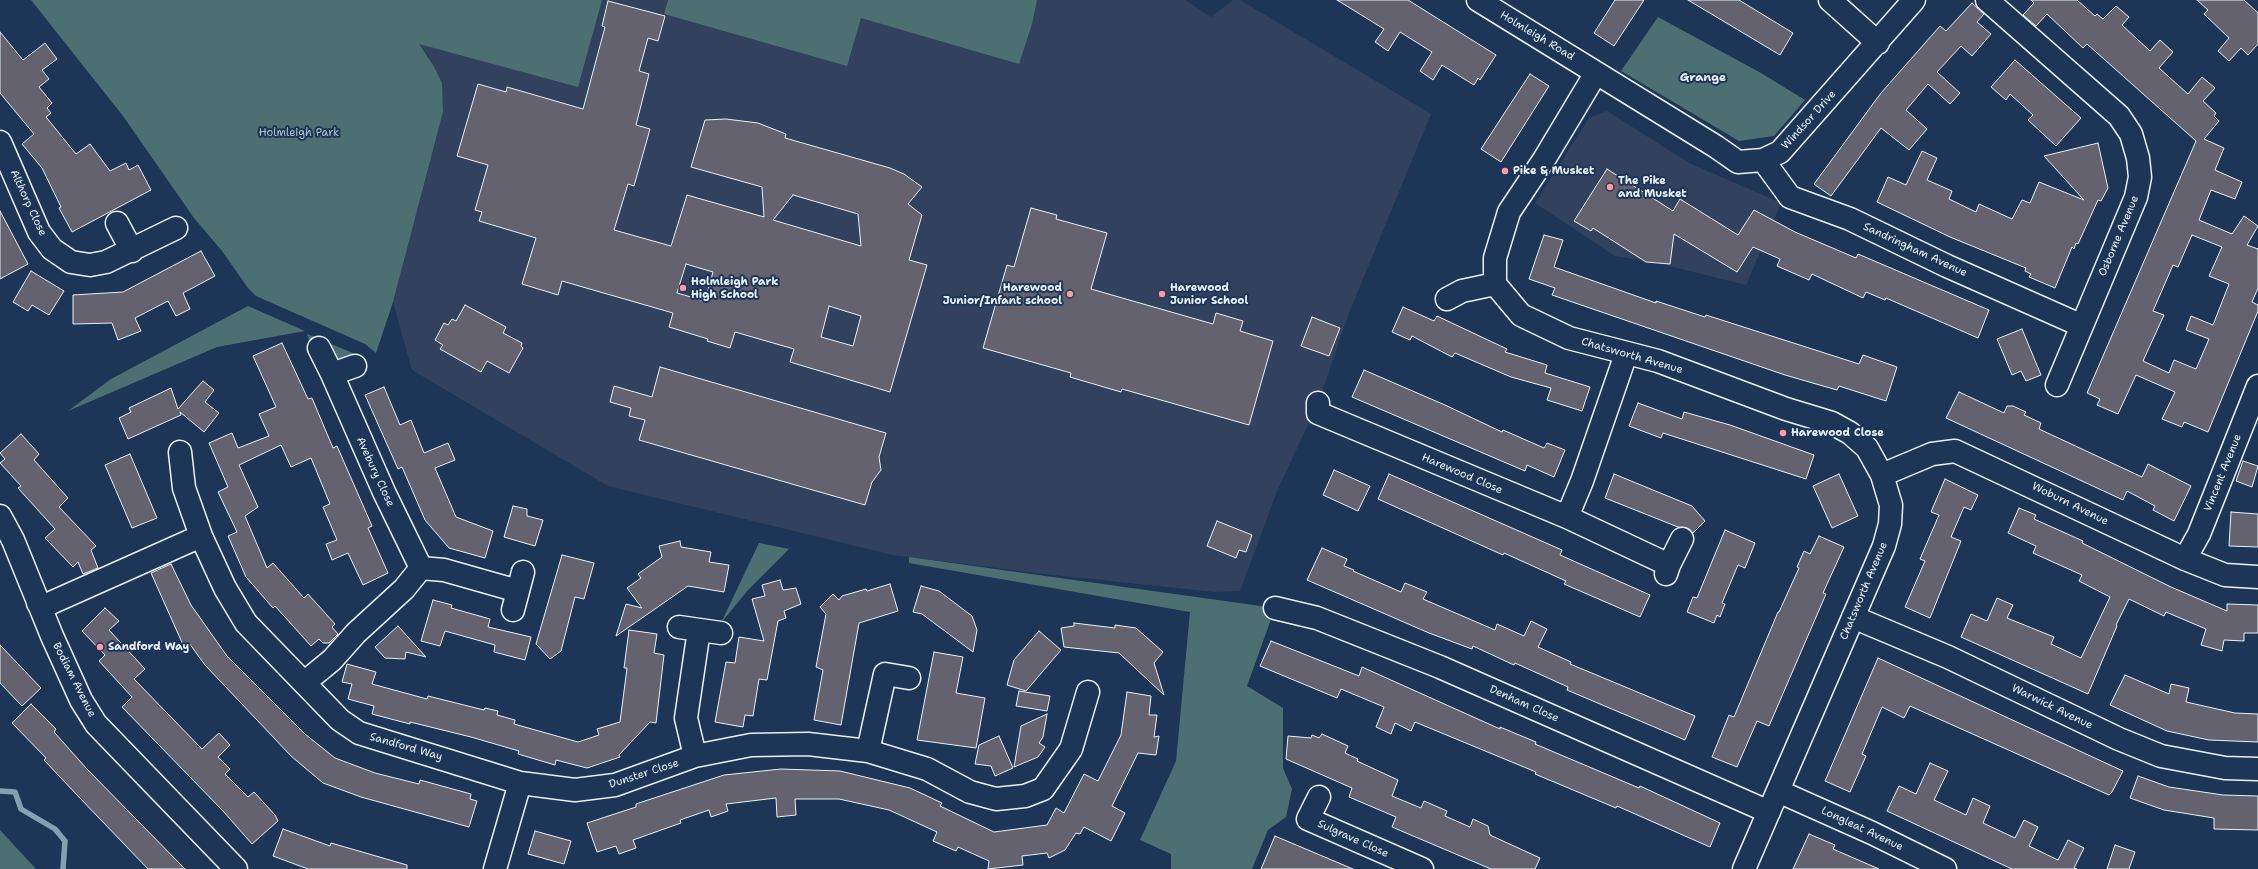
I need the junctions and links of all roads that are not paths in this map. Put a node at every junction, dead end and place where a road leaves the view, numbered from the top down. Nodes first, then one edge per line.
1 (1478, 0) edge
2 (1830, 0) edge
3 (1914, 0) edge
4 (1987, 0) edge
5 (1878, 43) junction
6 (1596, 73) junction
7 (0, 142) edge
8 (1763, 160) junction
9 (117, 223) dead end
10 (176, 228) dead end
11 (132, 251) junction
12 (1495, 284) junction
13 (1447, 299) dead end
14 (2080, 325) junction
15 (319, 348) dead end
16 (1626, 354) junction
17 (354, 366) dead end
18 (332, 374) junction
19 (2057, 384) dead end
20 (2258, 386) edge
21 (1318, 403) dead end
22 (180, 452) dead end
23 (1882, 475) junction
24 (0, 516) edge
25 (1567, 517) junction
26 (201, 536) junction
27 (1682, 539) dead end
28 (2185, 559) junction
29 (421, 568) junction
30 (2258, 577) edge
31 (518, 591) dead end
32 (38, 603) junction
33 (1275, 608) dead end
34 (1853, 617) junction
35 (721, 633) dead end
36 (909, 678) dead end
37 (304, 683) junction
38 (1088, 692) dead end
39 (868, 752) junction
40 (695, 756) junction
41 (2258, 769) edge
42 (520, 783) junction
43 (1778, 791) junction
44 (1319, 797) dead end
45 (1768, 812) junction
46 (236, 869) edge
47 (495, 869) edge
48 (1422, 869) edge
49 (1744, 869) edge
50 (1945, 869) edge

1 - 6 street, Holmleigh Road
2 - 5 street
3 - 5 street, Windsor Drive
4 - 14 street, Osborne Avenue
5 - 8 street, Windsor Drive
6 - 8 street, Windsor Drive
6 - 12 street
7 - 11 street, Althorp Close
8 - 14 street, Sandringham Avenue
9 - 11 street
10 - 11 street, Althorp Close
12 - 13 street
12 - 16 street, Chatsworth Avenue
14 - 19 street, Osborne Avenue
15 - 18 street, Avebury Close
16 - 23 street, Chatsworth Avenue
16 - 25 street
17 - 18 street
18 - 29 street, Avebury Close
20 - 28 street, Vincent Avenue
21 - 25 street, Harewood Close
22 - 26 street, Sandford Way
23 - 28 street, Woburn Avenue
23 - 34 street, Chatsworth Avenue
24 - 32 street, Bodiam Avenue
25 - 27 street, Harewood Close
26 - 32 street
26 - 37 street, Sandford Way
28 - 30 street, Woburn Avenue
29 - 31 street
29 - 37 street
32 - 46 street, Bodiam Avenue
33 - 45 street, Denham Close
34 - 41 street, Warwick Avenue
34 - 43 street, Chatsworth Avenue
35 - 40 street
36 - 39 street
37 - 42 street, Sandford Way
38 - 39 street, Dunster Close
39 - 40 street, Dunster Close
40 - 42 street, Dunster Close
42 - 47 street
43 - 45 street, Chatsworth Avenue
43 - 50 street, Longleat Avenue
44 - 48 street, Sulgrave Close
45 - 49 street, Chatsworth Avenue

